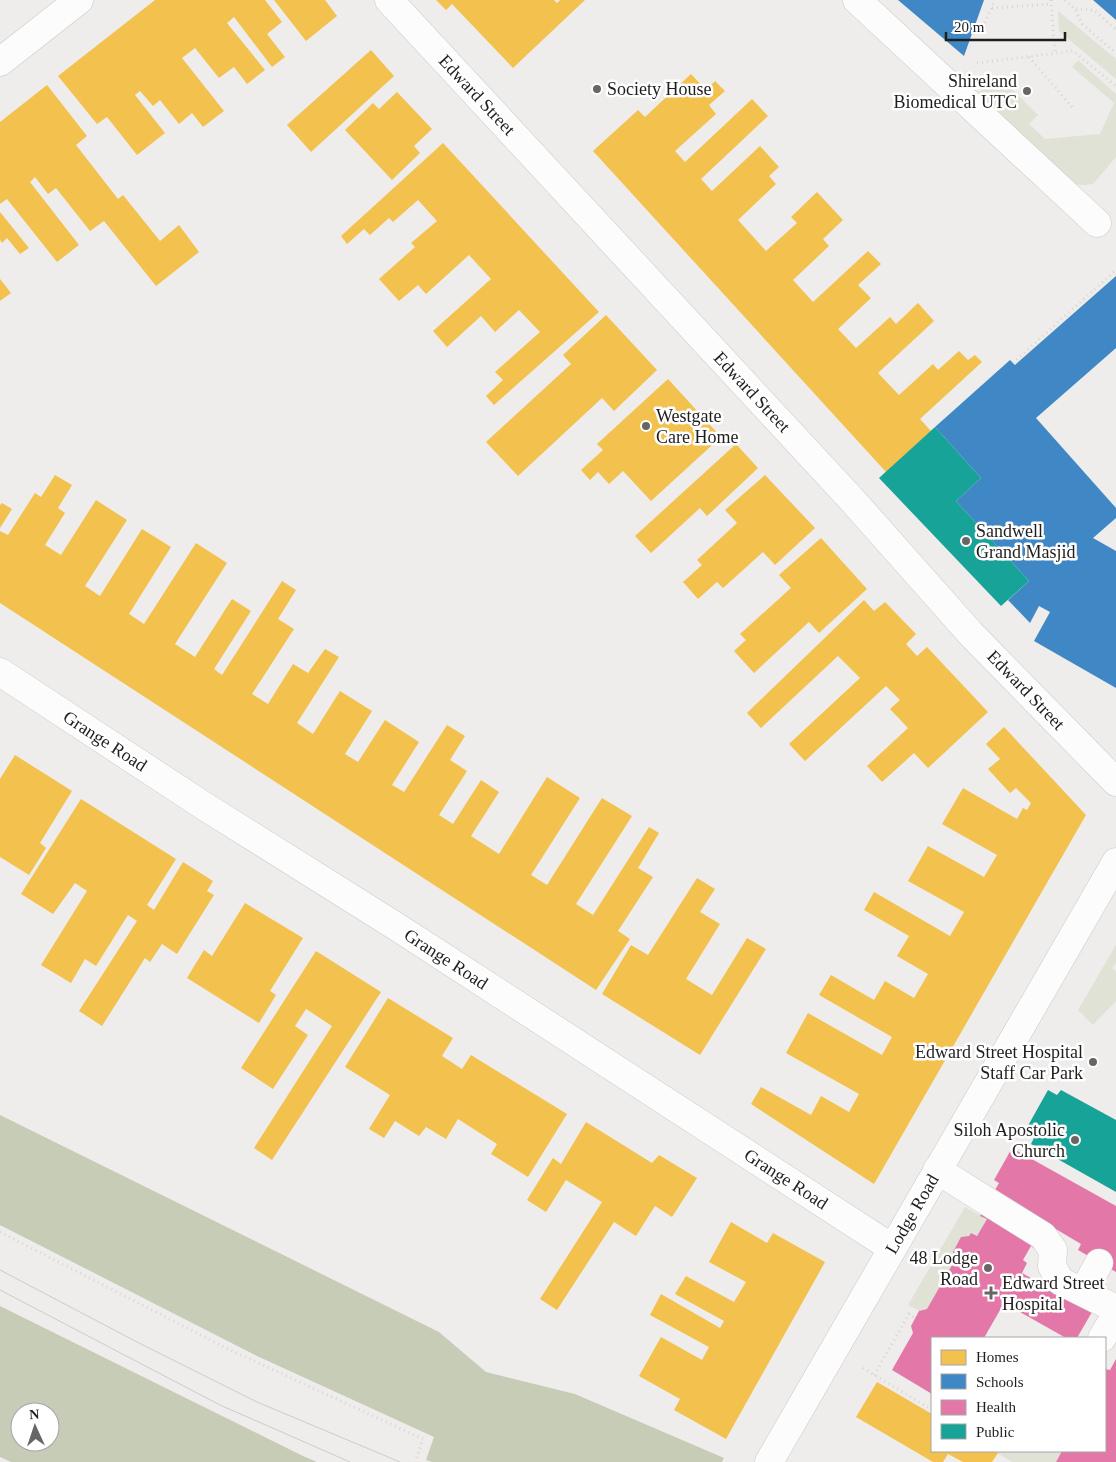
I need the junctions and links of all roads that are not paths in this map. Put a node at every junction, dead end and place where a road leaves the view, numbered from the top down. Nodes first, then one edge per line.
1 (79, 0) edge
2 (389, 0) edge
3 (857, 0) edge
4 (0, 62) edge
5 (1097, 223) dead end
6 (0, 672) edge
7 (1116, 782) edge
8 (1116, 862) edge
9 (937, 1170) junction
10 (892, 1248) junction
11 (1099, 1263) dead end
12 (1083, 1292) junction
13 (1116, 1309) edge
14 (1116, 1315) edge
15 (1103, 1337) edge
16 (769, 1462) edge

1 - 4 street
2 - 7 street, Edward Street
3 - 5 street
6 - 10 street, Grange Road
8 - 9 street, Lodge Road
9 - 10 street, Lodge Road
9 - 12 street
10 - 16 street, Lodge Road
11 - 12 street
12 - 13 street
14 - 15 street

